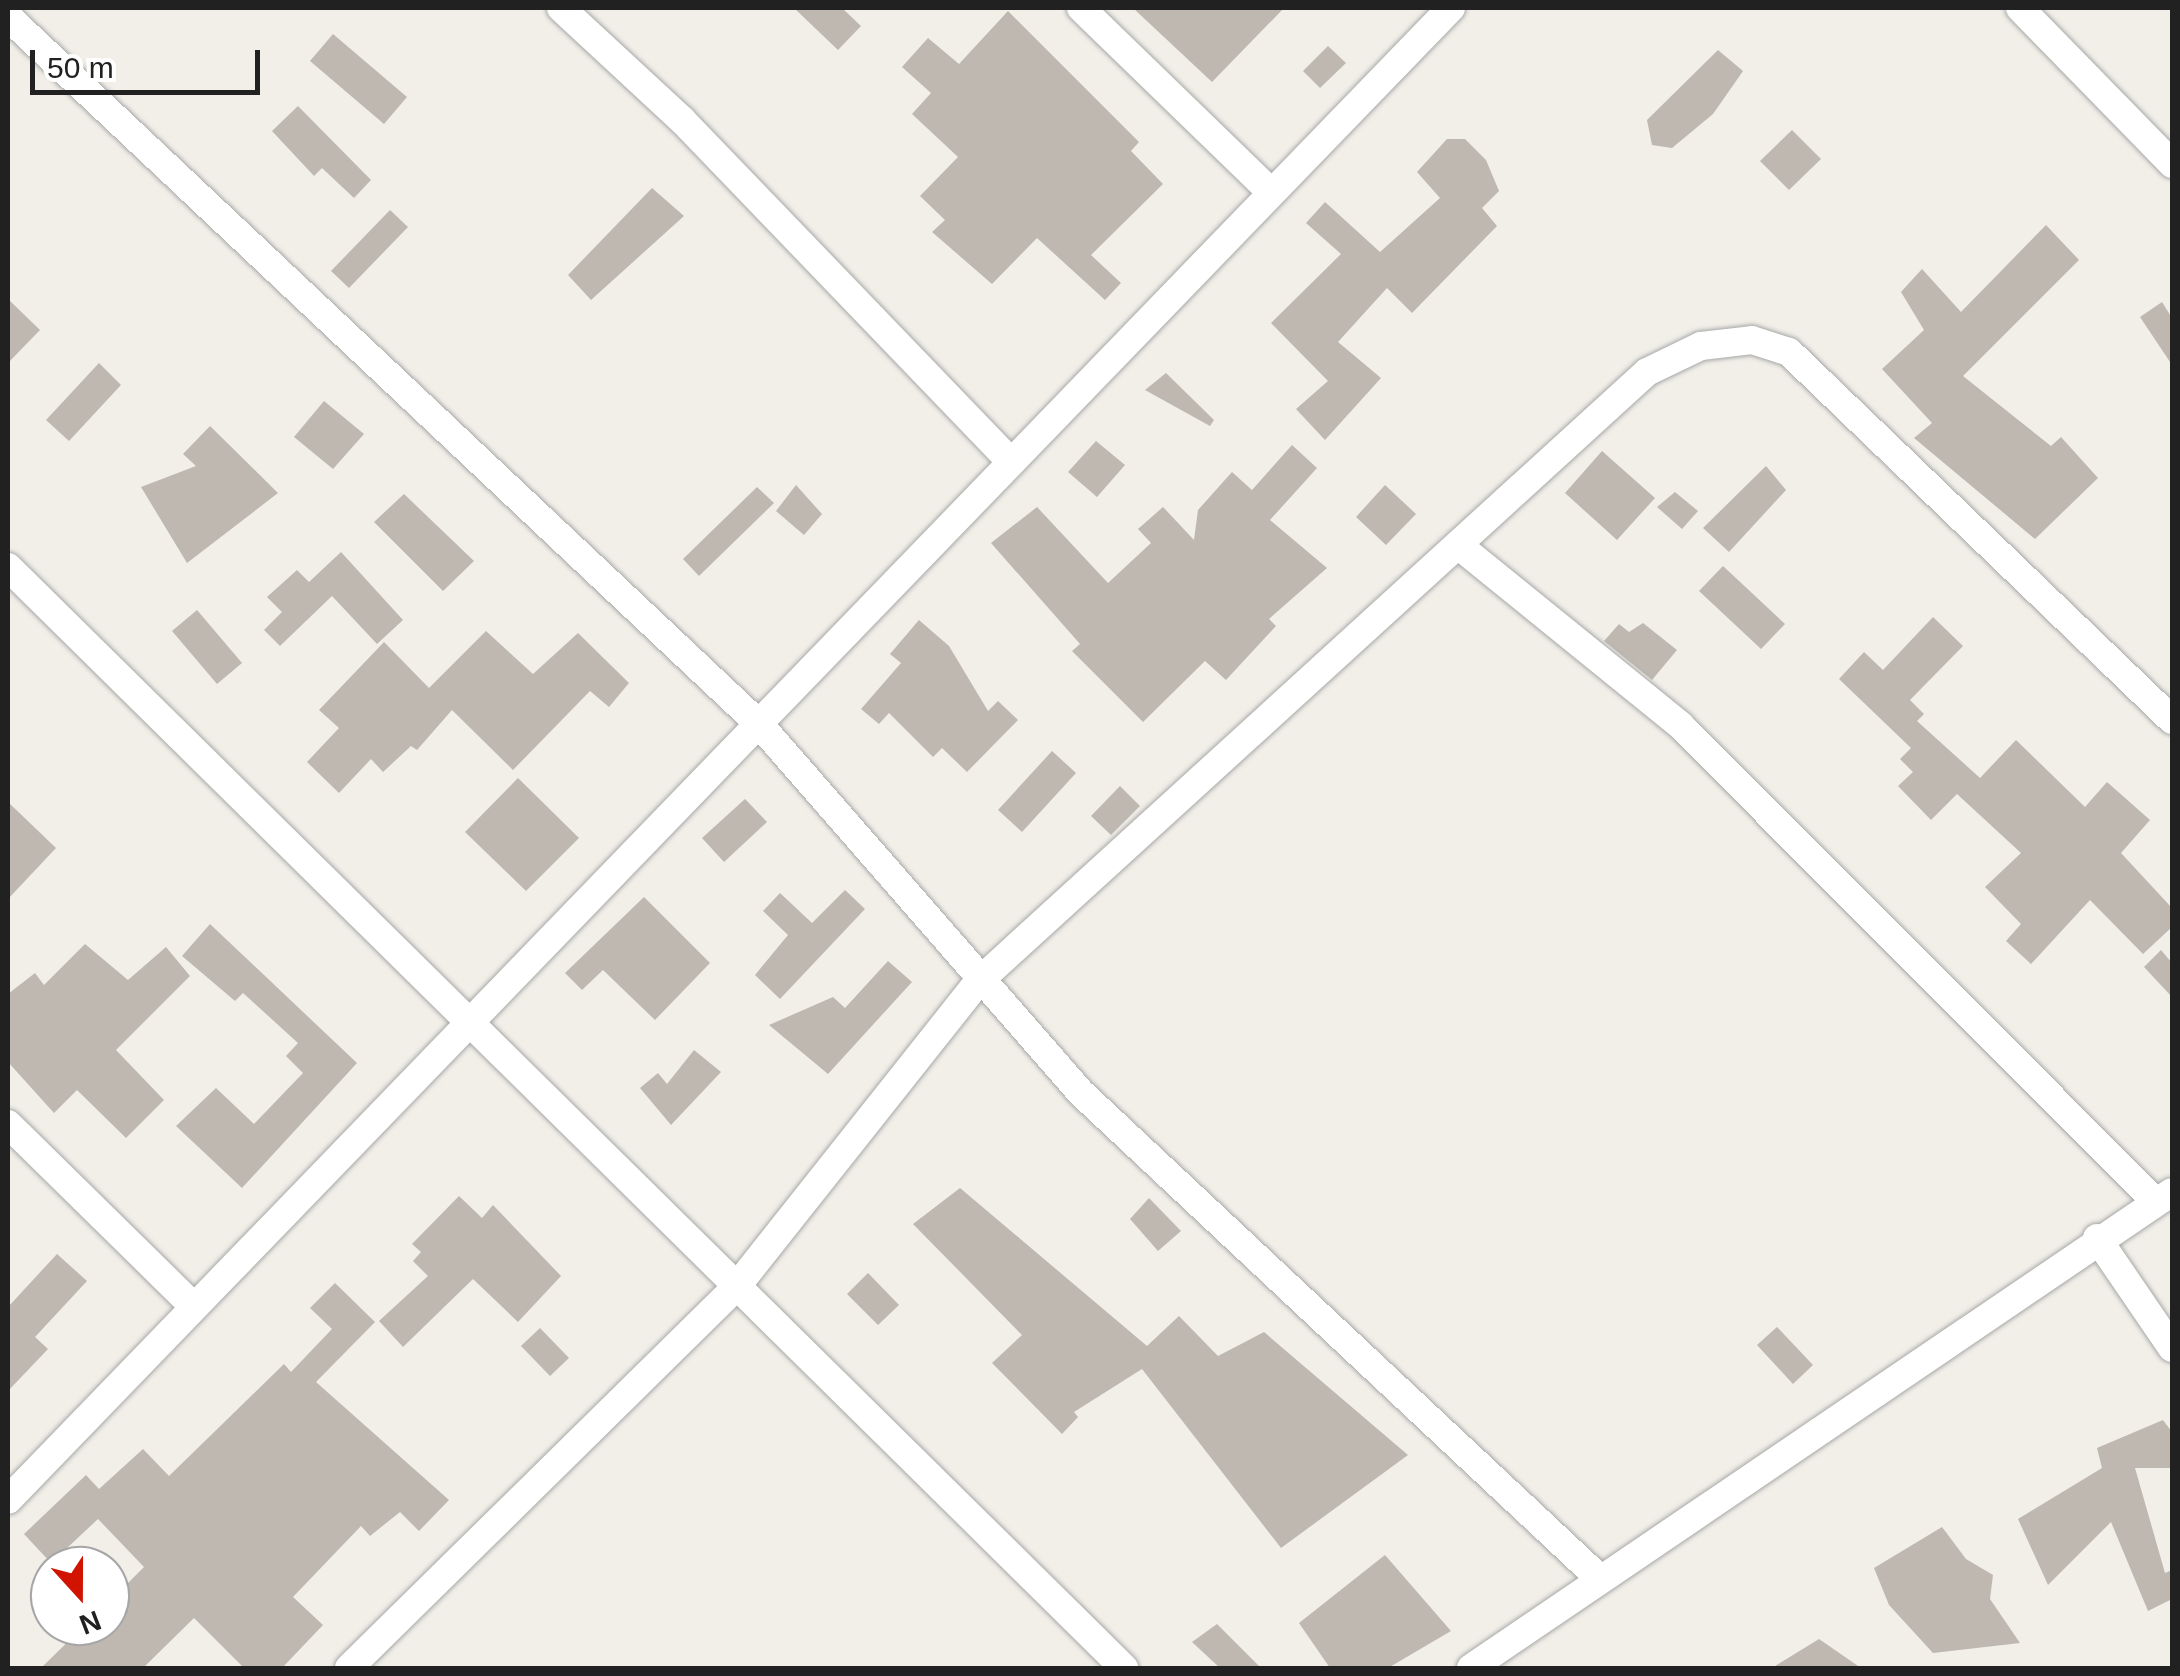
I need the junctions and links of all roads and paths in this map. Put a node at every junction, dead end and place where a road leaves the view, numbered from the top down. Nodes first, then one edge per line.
1 (561, 8) edge
2 (1081, 8) edge
3 (1451, 8) edge
4 (2020, 8) edge
5 (8, 18) edge
6 (2172, 164) edge
7 (1271, 192) junction
8 (1011, 462) junction
9 (1458, 545) junction
10 (8, 567) edge
11 (2172, 720) edge
12 (760, 724) junction
13 (978, 982) junction
14 (464, 1024) junction
15 (8, 1124) edge
16 (2164, 1198) edge
17 (2097, 1238) junction
18 (736, 1286) junction
19 (194, 1307) junction
20 (2172, 1348) edge
21 (8, 1500) edge
22 (1598, 1577) junction
23 (349, 1668) edge
24 (1124, 1668) edge
25 (1471, 1668) edge

1 - 8 street
2 - 7 street
3 - 7 street
4 - 6 street
5 - 12 street
7 - 8 street
8 - 12 street
9 - 11 street
9 - 13 street
9 - 16 street
10 - 14 street
12 - 13 street
12 - 14 street
13 - 18 street
13 - 22 street
14 - 18 street
14 - 19 street
15 - 19 street
16 - 17 street
17 - 20 street
17 - 22 street
18 - 23 street
18 - 24 street
19 - 21 street
22 - 25 street

